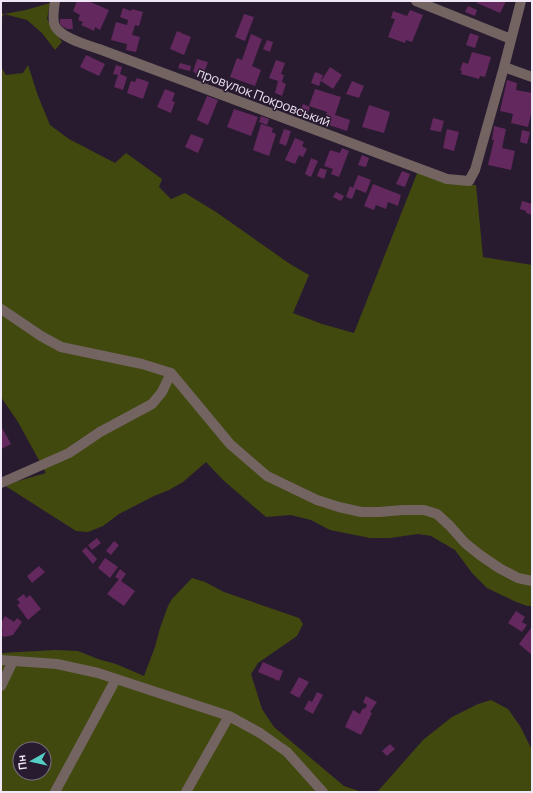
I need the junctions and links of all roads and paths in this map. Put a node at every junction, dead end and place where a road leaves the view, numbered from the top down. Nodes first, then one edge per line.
1 (55, 1) edge
2 (416, 1) edge
3 (521, 1) edge
4 (511, 39) junction
5 (504, 67) junction
6 (532, 77) edge
7 (1, 308) edge
8 (171, 373) junction
9 (1, 483) edge
10 (532, 581) edge
11 (1, 660) edge
12 (13, 661) junction
13 (116, 679) junction
14 (1, 686) edge
15 (228, 716) junction
16 (55, 792) edge
17 (186, 792) edge
18 (323, 792) edge

1 - 5 street, провулок Покровський
2 - 4 street
3 - 4 street
4 - 5 street
5 - 6 street
7 - 8 street
8 - 9 street
8 - 10 street
11 - 12 street
12 - 13 street
12 - 14 street
13 - 15 street
13 - 16 street
15 - 17 street
15 - 18 street

